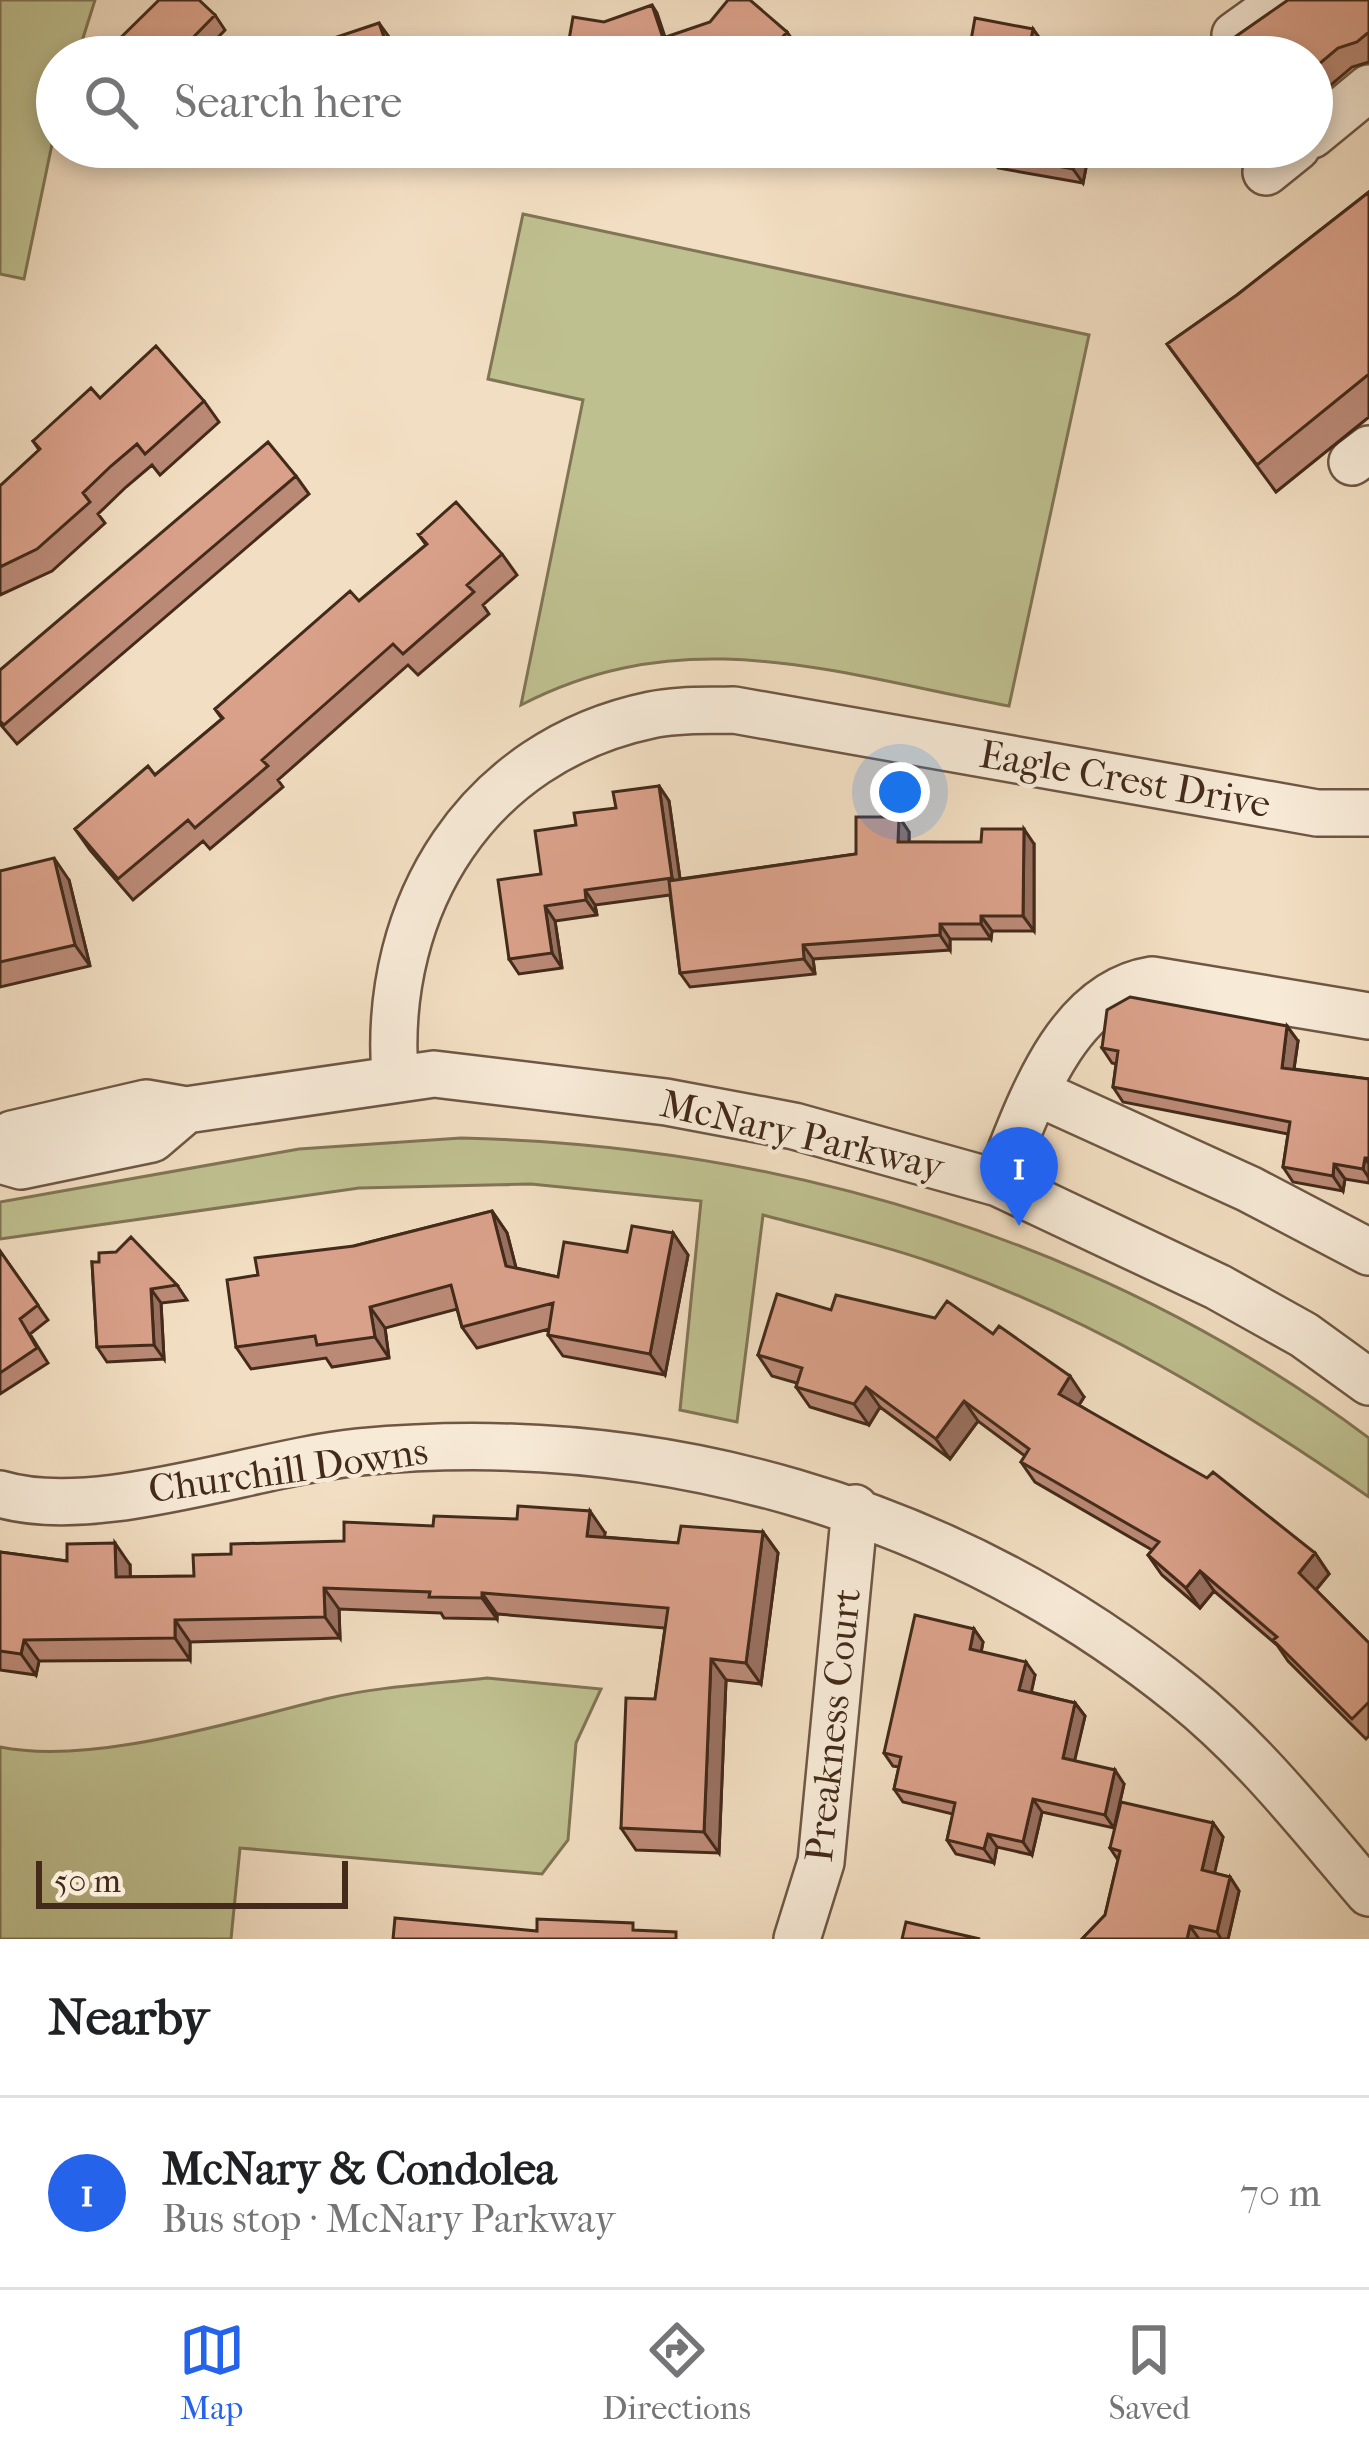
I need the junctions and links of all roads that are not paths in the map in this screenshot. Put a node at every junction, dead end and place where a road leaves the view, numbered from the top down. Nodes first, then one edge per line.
1 (1284, 0) edge
2 (1235, 34) edge
3 (1369, 88) edge
4 (1333, 118) edge
5 (1369, 813) edge
6 (1369, 1016) edge
7 (395, 1076) junction
8 (1038, 1093) junction
9 (185, 1110) junction
10 (0, 1146) edge
11 (0, 1160) edge
12 (998, 1183) junction
13 (1366, 1246) edge
14 (1369, 1382) edge
15 (0, 1494) edge
16 (855, 1508) junction
17 (1369, 1893) edge
18 (797, 1939) edge

1 - 2 street
3 - 4 street
5 - 7 street, Eagle Crest Drive
6 - 8 street
7 - 9 street, McNary Parkway
7 - 12 street, McNary Parkway
8 - 12 street
8 - 13 street
9 - 10 street, McNary Parkway
9 - 11 street, McNary Parkway
12 - 14 street, McNary Parkway
15 - 16 street, Churchill Downs
16 - 17 street, Churchill Downs
16 - 18 street, Preakness Court

